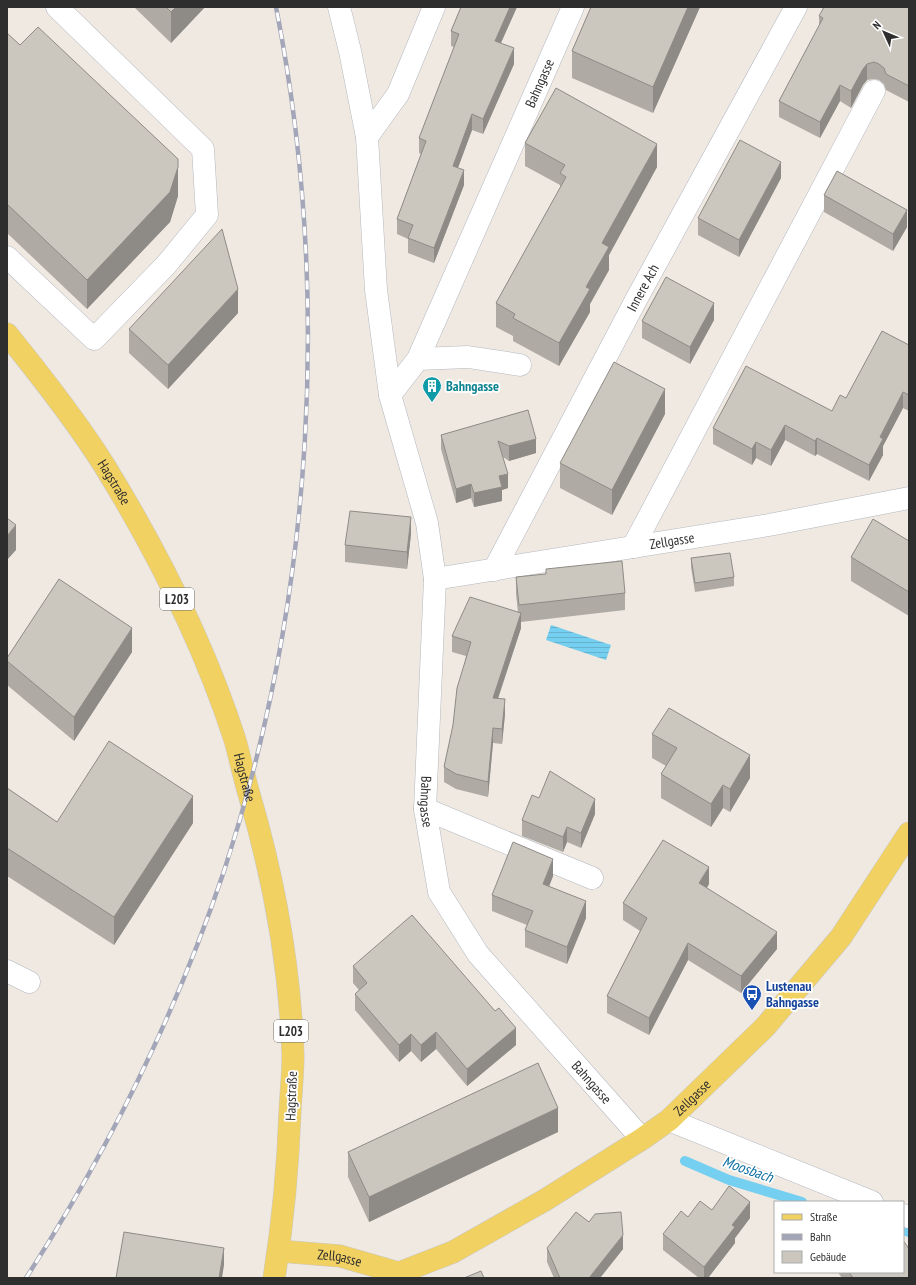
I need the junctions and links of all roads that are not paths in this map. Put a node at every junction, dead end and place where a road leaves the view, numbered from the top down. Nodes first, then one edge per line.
1 (57, 7) edge
2 (339, 7) edge
3 (434, 7) edge
4 (573, 7) edge
5 (796, 7) edge
6 (874, 91) dead end
7 (367, 137) junction
8 (7, 257) edge
9 (7, 334) edge
10 (418, 359) junction
11 (520, 365) dead end
12 (390, 395) junction
13 (909, 498) edge
14 (633, 547) junction
15 (494, 570) junction
16 (435, 580) junction
17 (424, 809) junction
18 (908, 835) edge
19 (592, 878) dead end
20 (7, 971) edge
21 (29, 982) dead end
22 (669, 1120) junction
23 (642, 1140) junction
24 (870, 1201) edge
25 (279, 1251) junction
26 (396, 1276) edge
27 (274, 1278) edge

1 - 8 street
2 - 7 street, Bahngasse
3 - 7 street
4 - 10 street, Bahngasse
5 - 15 street, Innere Ach
6 - 14 street
7 - 12 street, Bahngasse
9 - 25 main road, Hagstraße / L203
10 - 11 street
10 - 12 street, Bahngasse
12 - 16 street, Bahngasse
13 - 14 street, Zellgasse
14 - 15 street, Zellgasse
15 - 16 street, Zellgasse
16 - 17 street, Bahngasse
17 - 19 street
17 - 23 street, Bahngasse
18 - 22 main road, Zellgasse
20 - 21 street
22 - 23 main road, Zellgasse
22 - 24 street
23 - 26 main road, Zellgasse
25 - 26 main road, Zellgasse
25 - 27 main road, Hagstraße / L203

